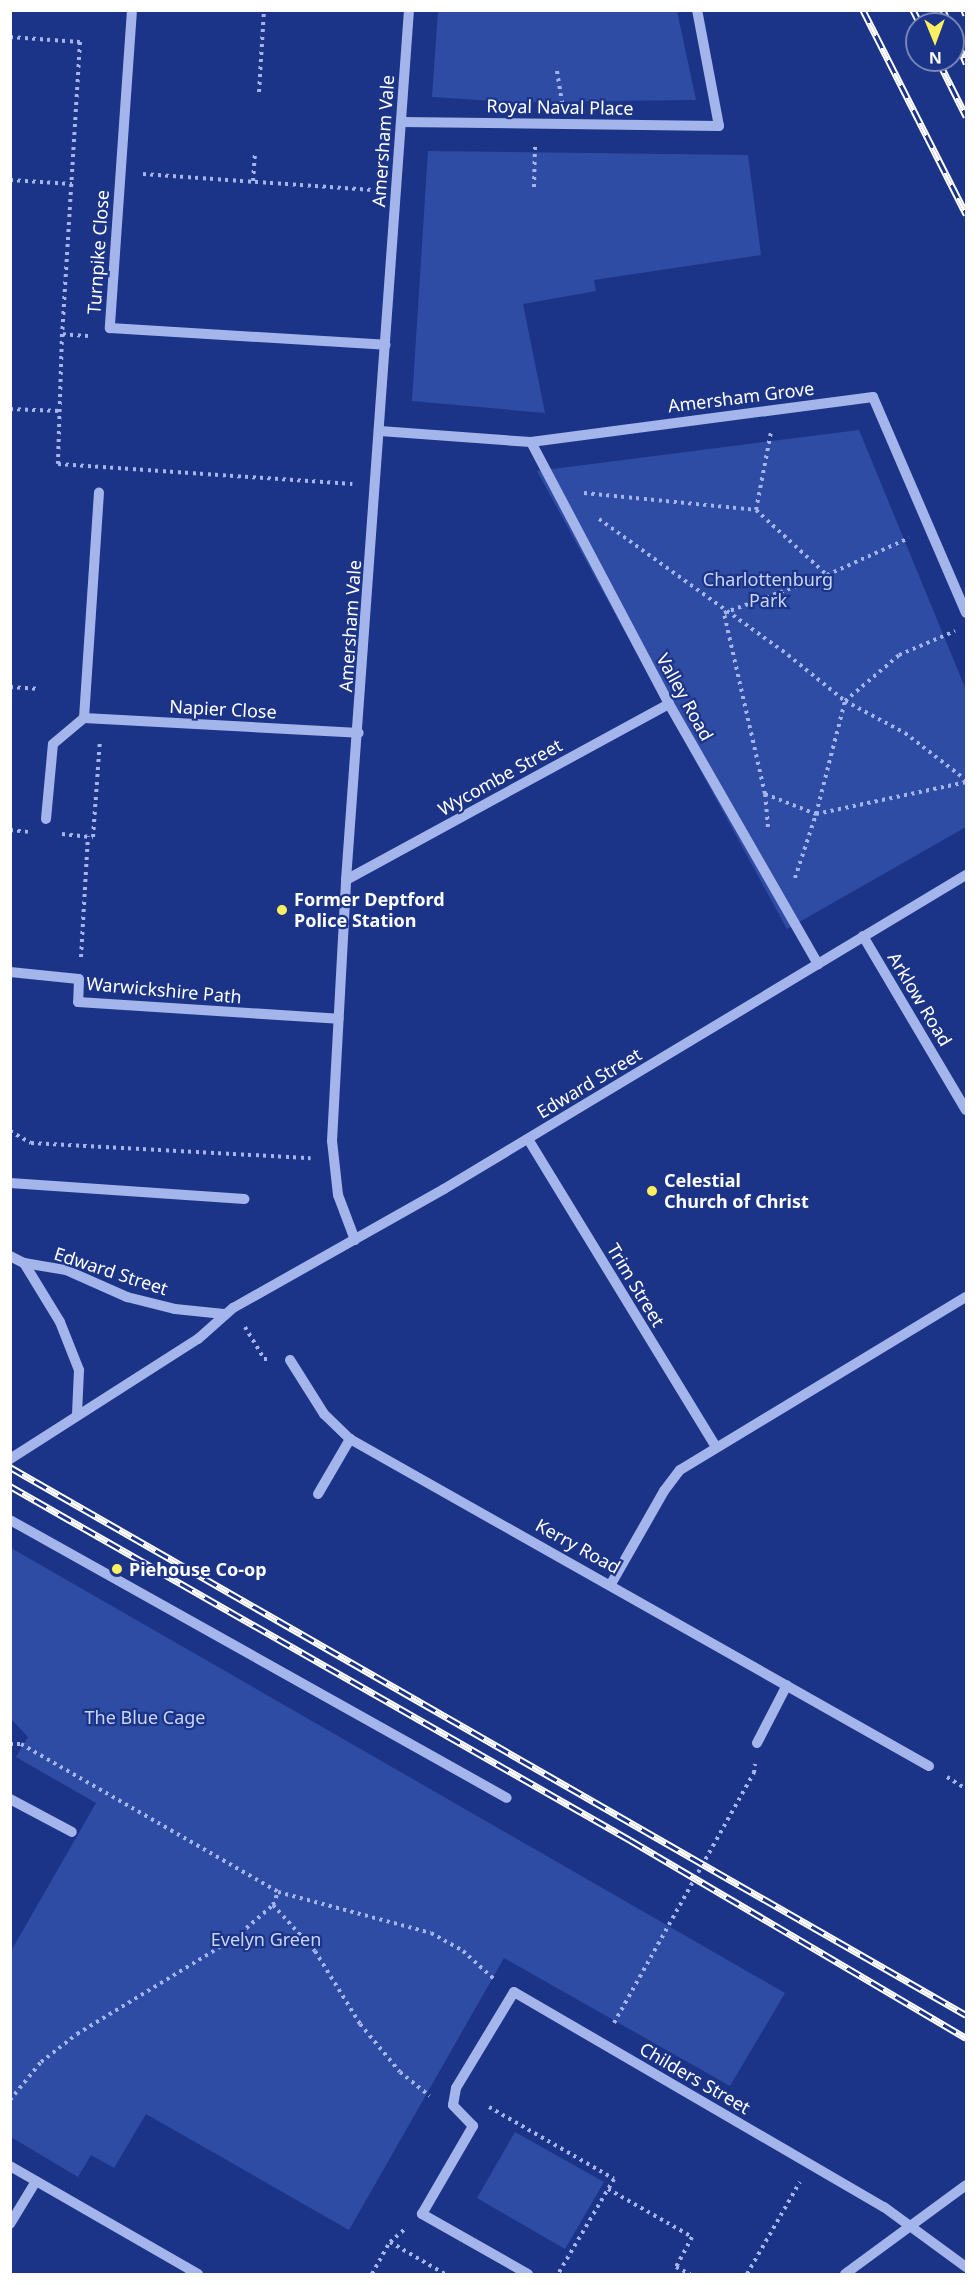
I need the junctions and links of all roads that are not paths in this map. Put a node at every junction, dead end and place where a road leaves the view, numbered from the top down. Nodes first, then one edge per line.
1 (132, 10) edge
2 (408, 10) edge
3 (697, 10) edge
4 (401, 122) junction
5 (385, 345) junction
6 (380, 431) junction
7 (531, 442) junction
8 (99, 492) dead end
9 (966, 613) edge
10 (669, 704) junction
11 (84, 718) junction
12 (359, 734) junction
13 (46, 819) dead end
14 (966, 874) edge
15 (346, 880) junction
16 (863, 936) junction
17 (818, 964) junction
18 (10, 972) edge
19 (338, 1019) junction
20 (966, 1110) edge
21 (528, 1139) junction
22 (10, 1183) edge
23 (244, 1199) dead end
24 (355, 1240) junction
25 (10, 1256) edge
26 (24, 1263) junction
27 (966, 1297) edge
28 (229, 1311) junction
29 (290, 1360) road end
30 (77, 1414) junction
31 (351, 1439) junction
32 (716, 1447) junction
33 (10, 1459) edge
34 (318, 1494) dead end
35 (10, 1520) edge
36 (611, 1584) junction
37 (788, 1685) junction
38 (757, 1743) road end
39 (929, 1766) dead end
40 (507, 1798) dead end
41 (10, 1799) edge
42 (72, 1832) dead end
43 (10, 2166) edge
44 (36, 2181) junction
45 (966, 2186) edge
46 (10, 2224) edge
47 (911, 2226) junction
48 (966, 2267) edge
49 (198, 2274) edge
50 (528, 2274) edge
51 (845, 2274) edge

1 - 5 street, Turnpike Close
2 - 4 street, Amersham Vale
3 - 4 street, Royal Naval Place
4 - 5 street, Amersham Vale
5 - 6 street, Amersham Vale
6 - 7 street, Amersham Grove
6 - 12 street, Amersham Vale
7 - 9 street, Amersham Grove
7 - 10 street, Valley Road
8 - 11 street
10 - 15 street, Wycombe Street
10 - 17 street, Valley Road
11 - 12 street, Napier Close
11 - 13 street
12 - 15 street, Amersham Vale
14 - 16 street, Edward Street
15 - 19 street, Amersham Vale
16 - 17 street, Edward Street
16 - 20 street, Arklow Road
17 - 21 street, Edward Street
18 - 19 street, Warwickshire Path
19 - 24 street, Amersham Vale
21 - 24 street, Edward Street
21 - 32 street, Trim Street
22 - 23 street
24 - 28 street, Edward Street
25 - 26 street, Edward Street
26 - 28 street, Edward Street
26 - 30 street, Edward Street
27 - 32 street
28 - 30 street, Edward Street
29 - 31 street, Kerry Road
30 - 33 street, Edward Street
31 - 34 street
31 - 36 street, Kerry Road
32 - 36 street
35 - 40 street
36 - 37 street, Kerry Road
37 - 38 street
37 - 39 street, Kerry Road
41 - 42 street
43 - 44 street
44 - 46 street
44 - 49 street
45 - 47 street
47 - 48 street, Childers Street
47 - 50 street, Childers Street
47 - 51 street

